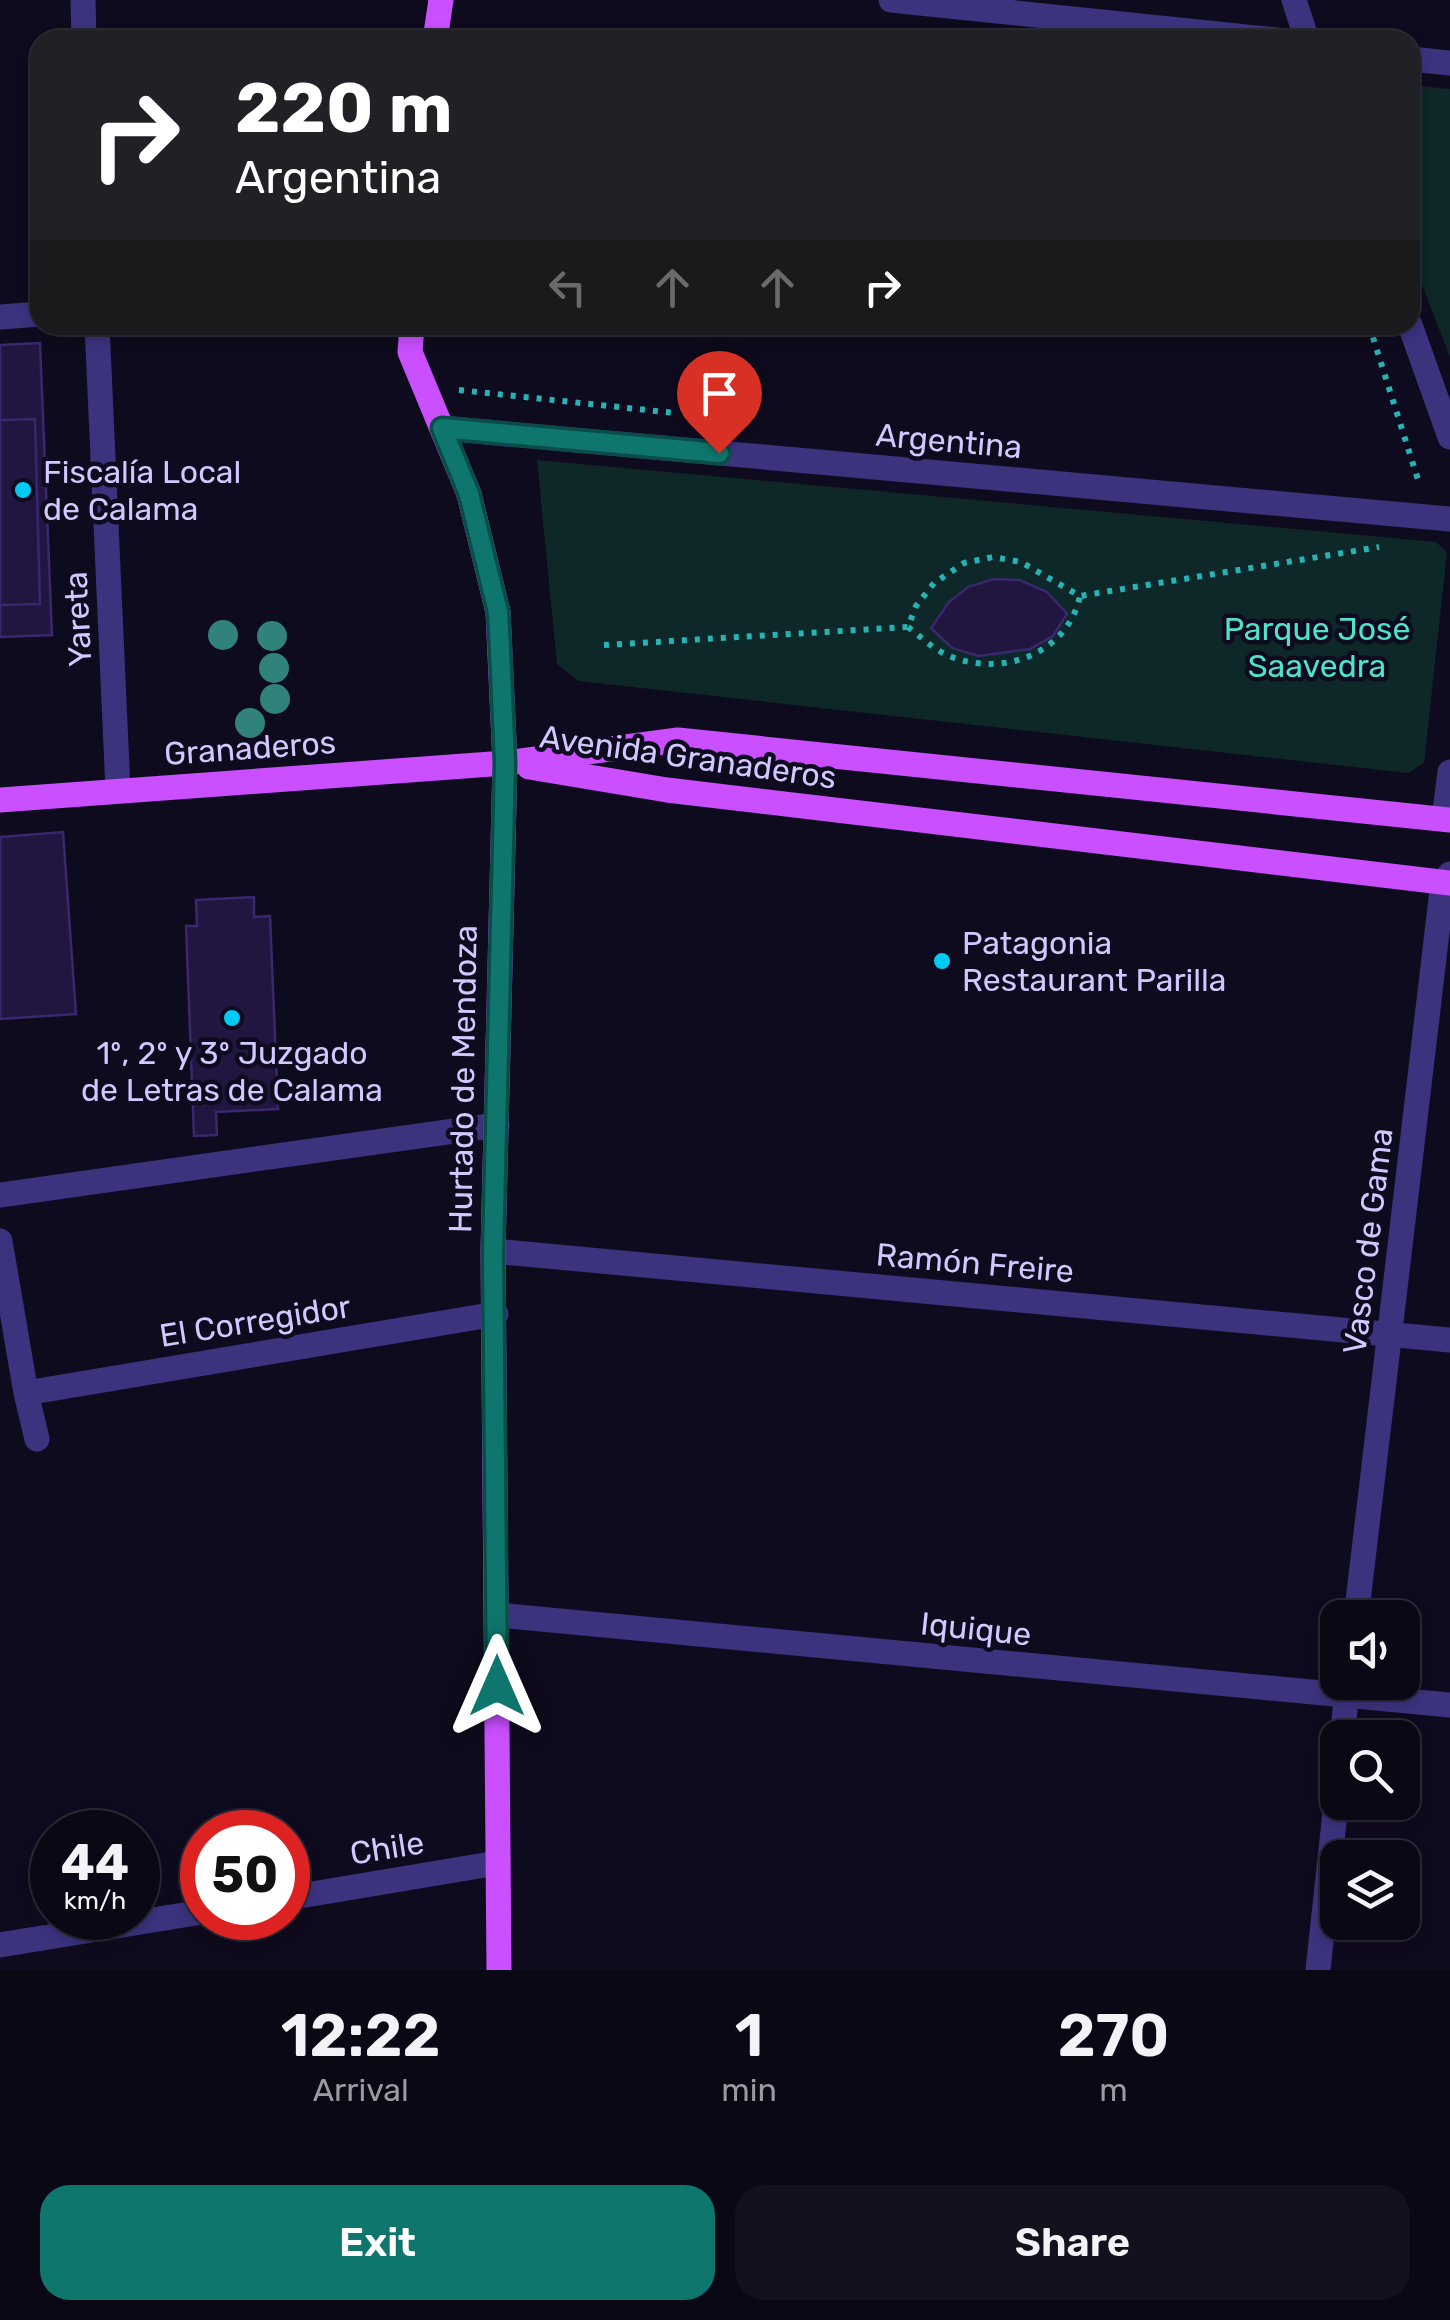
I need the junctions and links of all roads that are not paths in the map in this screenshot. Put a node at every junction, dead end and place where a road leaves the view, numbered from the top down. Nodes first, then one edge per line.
1 (83, 0) edge
2 (441, 0) edge
3 (891, 0) edge
4 (1294, 0) edge
5 (84, 30) edge
6 (436, 30) edge
7 (1180, 30) edge
8 (1304, 30) edge
9 (1420, 61) edge
10 (1450, 63) edge
11 (30, 315) edge
12 (0, 318) edge
13 (97, 335) edge
14 (411, 335) edge
15 (1414, 335) edge
16 (442, 428) junction
17 (1450, 436) edge
18 (1440, 518) edge
19 (505, 763) junction
20 (1450, 772) edge
21 (118, 790) junction
22 (0, 800) edge
23 (1447, 819) edge
24 (1448, 880) edge
25 (497, 1124) junction
26 (0, 1195) edge
27 (0, 1240) edge
28 (493, 1252) junction
29 (496, 1314) junction
30 (1389, 1334) junction
31 (1450, 1340) edge
32 (26, 1392) junction
33 (37, 1438) dead end
34 (1358, 1600) edge
35 (497, 1615) junction
36 (1320, 1688) edge
37 (1416, 1700) edge
38 (1450, 1705) edge
39 (1334, 1820) edge
40 (497, 1862) junction
41 (310, 1894) edge
42 (180, 1916) edge
43 (0, 1946) edge
44 (499, 1970) edge
45 (1318, 1970) edge

1 - 5 street
2 - 6 main road
3 - 7 street
4 - 8 street
9 - 10 street
11 - 12 street
13 - 21 street, Yareta
14 - 16 main road, Hurtado de Mendoza
15 - 17 street
16 - 18 street, Argentina
16 - 19 main road, Hurtado de Mendoza
19 - 21 main road, Granaderos
19 - 23 main road, Avenida Granaderos
19 - 24 main road, Avenida Granaderos
19 - 25 main road, Hurtado de Mendoza
20 - 23 street
21 - 22 main road, Granaderos
24 - 30 street, Vasco de Gama
25 - 26 street
25 - 28 main road, Hurtado de Mendoza
27 - 32 street
28 - 29 main road, Hurtado de Mendoza
28 - 30 street, Ramón Freire
29 - 32 street, El Corregidor
29 - 35 main road, Hurtado de Mendoza
30 - 31 street, Ramón Freire
30 - 34 street, Vasco de Gama
32 - 33 street
35 - 36 street, Iquique
35 - 40 main road, Hurtado de Mendoza
37 - 38 street, Iquique
39 - 45 street
40 - 41 street, Chile
40 - 44 main road, Hurtado de Mendoza
42 - 43 street

